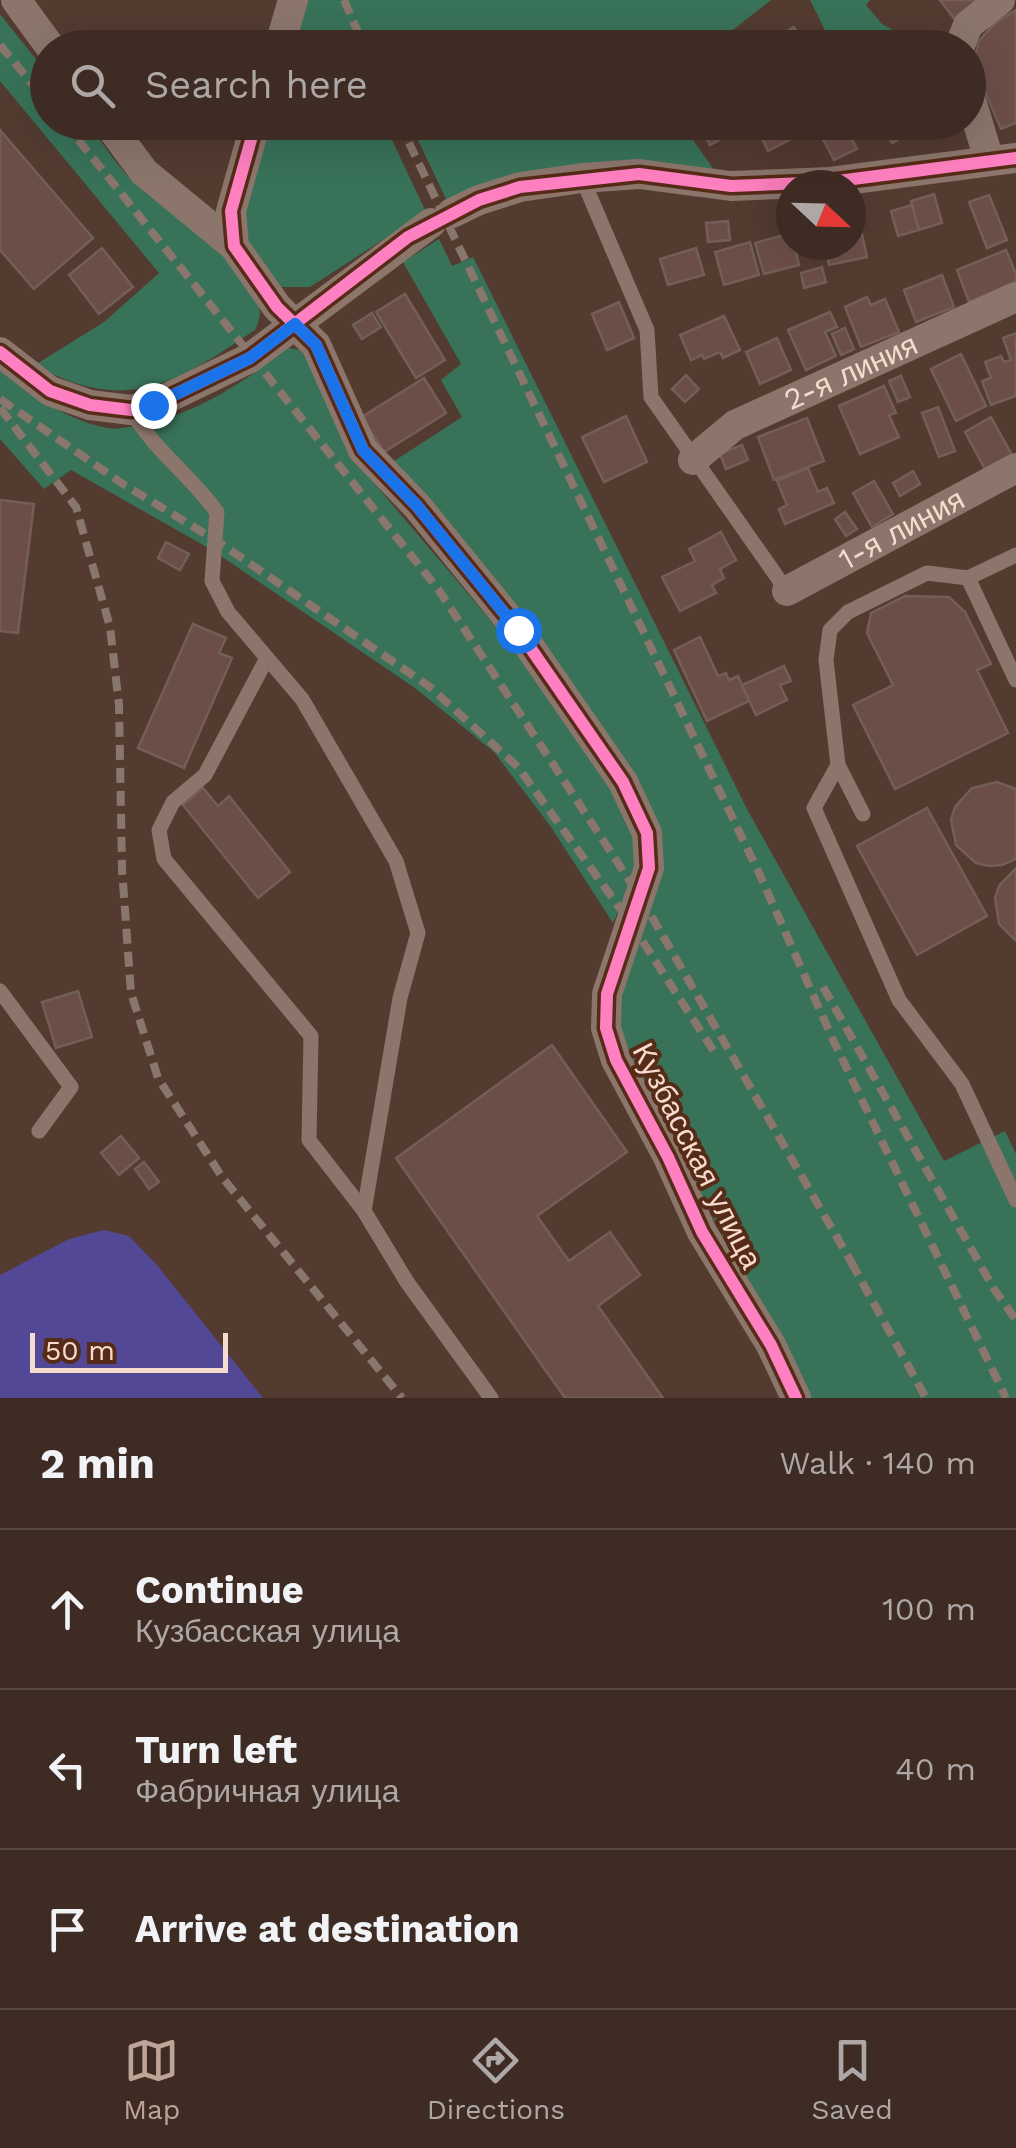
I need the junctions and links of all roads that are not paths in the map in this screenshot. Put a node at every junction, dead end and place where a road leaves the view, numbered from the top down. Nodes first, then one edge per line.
1 (16, 0) edge
2 (293, 0) edge
3 (1000, 0) edge
4 (38, 30) edge
5 (284, 30) edge
6 (966, 30) edge
7 (986, 125) edge
8 (120, 140) edge
9 (251, 140) edge
10 (1003, 159) edge
11 (582, 178) junction
12 (234, 246) junction
13 (1016, 297) edge
14 (295, 324) junction
15 (0, 352) edge
16 (131, 410) junction
17 (693, 460) junction
18 (1016, 468) edge
19 (1016, 554) edge
20 (968, 578) junction
21 (787, 591) joint
22 (267, 658) junction
23 (1016, 680) edge
24 (838, 765) junction
25 (863, 814) dead end
26 (0, 991) edge
27 (38, 1131) dead end
28 (1016, 1200) edge
29 (364, 1211) junction
30 (491, 1398) edge
31 (796, 1398) edge

1 - 4 street
2 - 5 street
3 - 6 street
7 - 10 street
8 - 12 street, Кузбасская улица
9 - 12 street
10 - 11 street
11 - 14 street
11 - 17 lane
12 - 14 street, Кузбасская улица
13 - 17 street, 2-я линия
14 - 16 street
14 - 31 street, Кузбасская улица
15 - 16 street
16 - 22 lane
17 - 21 lane
18 - 21 street, 1-я линия
19 - 20 lane
20 - 23 lane
20 - 24 lane
22 - 29 lane
22 - 29 lane
24 - 25 lane
24 - 28 lane
26 - 27 lane
29 - 30 lane

